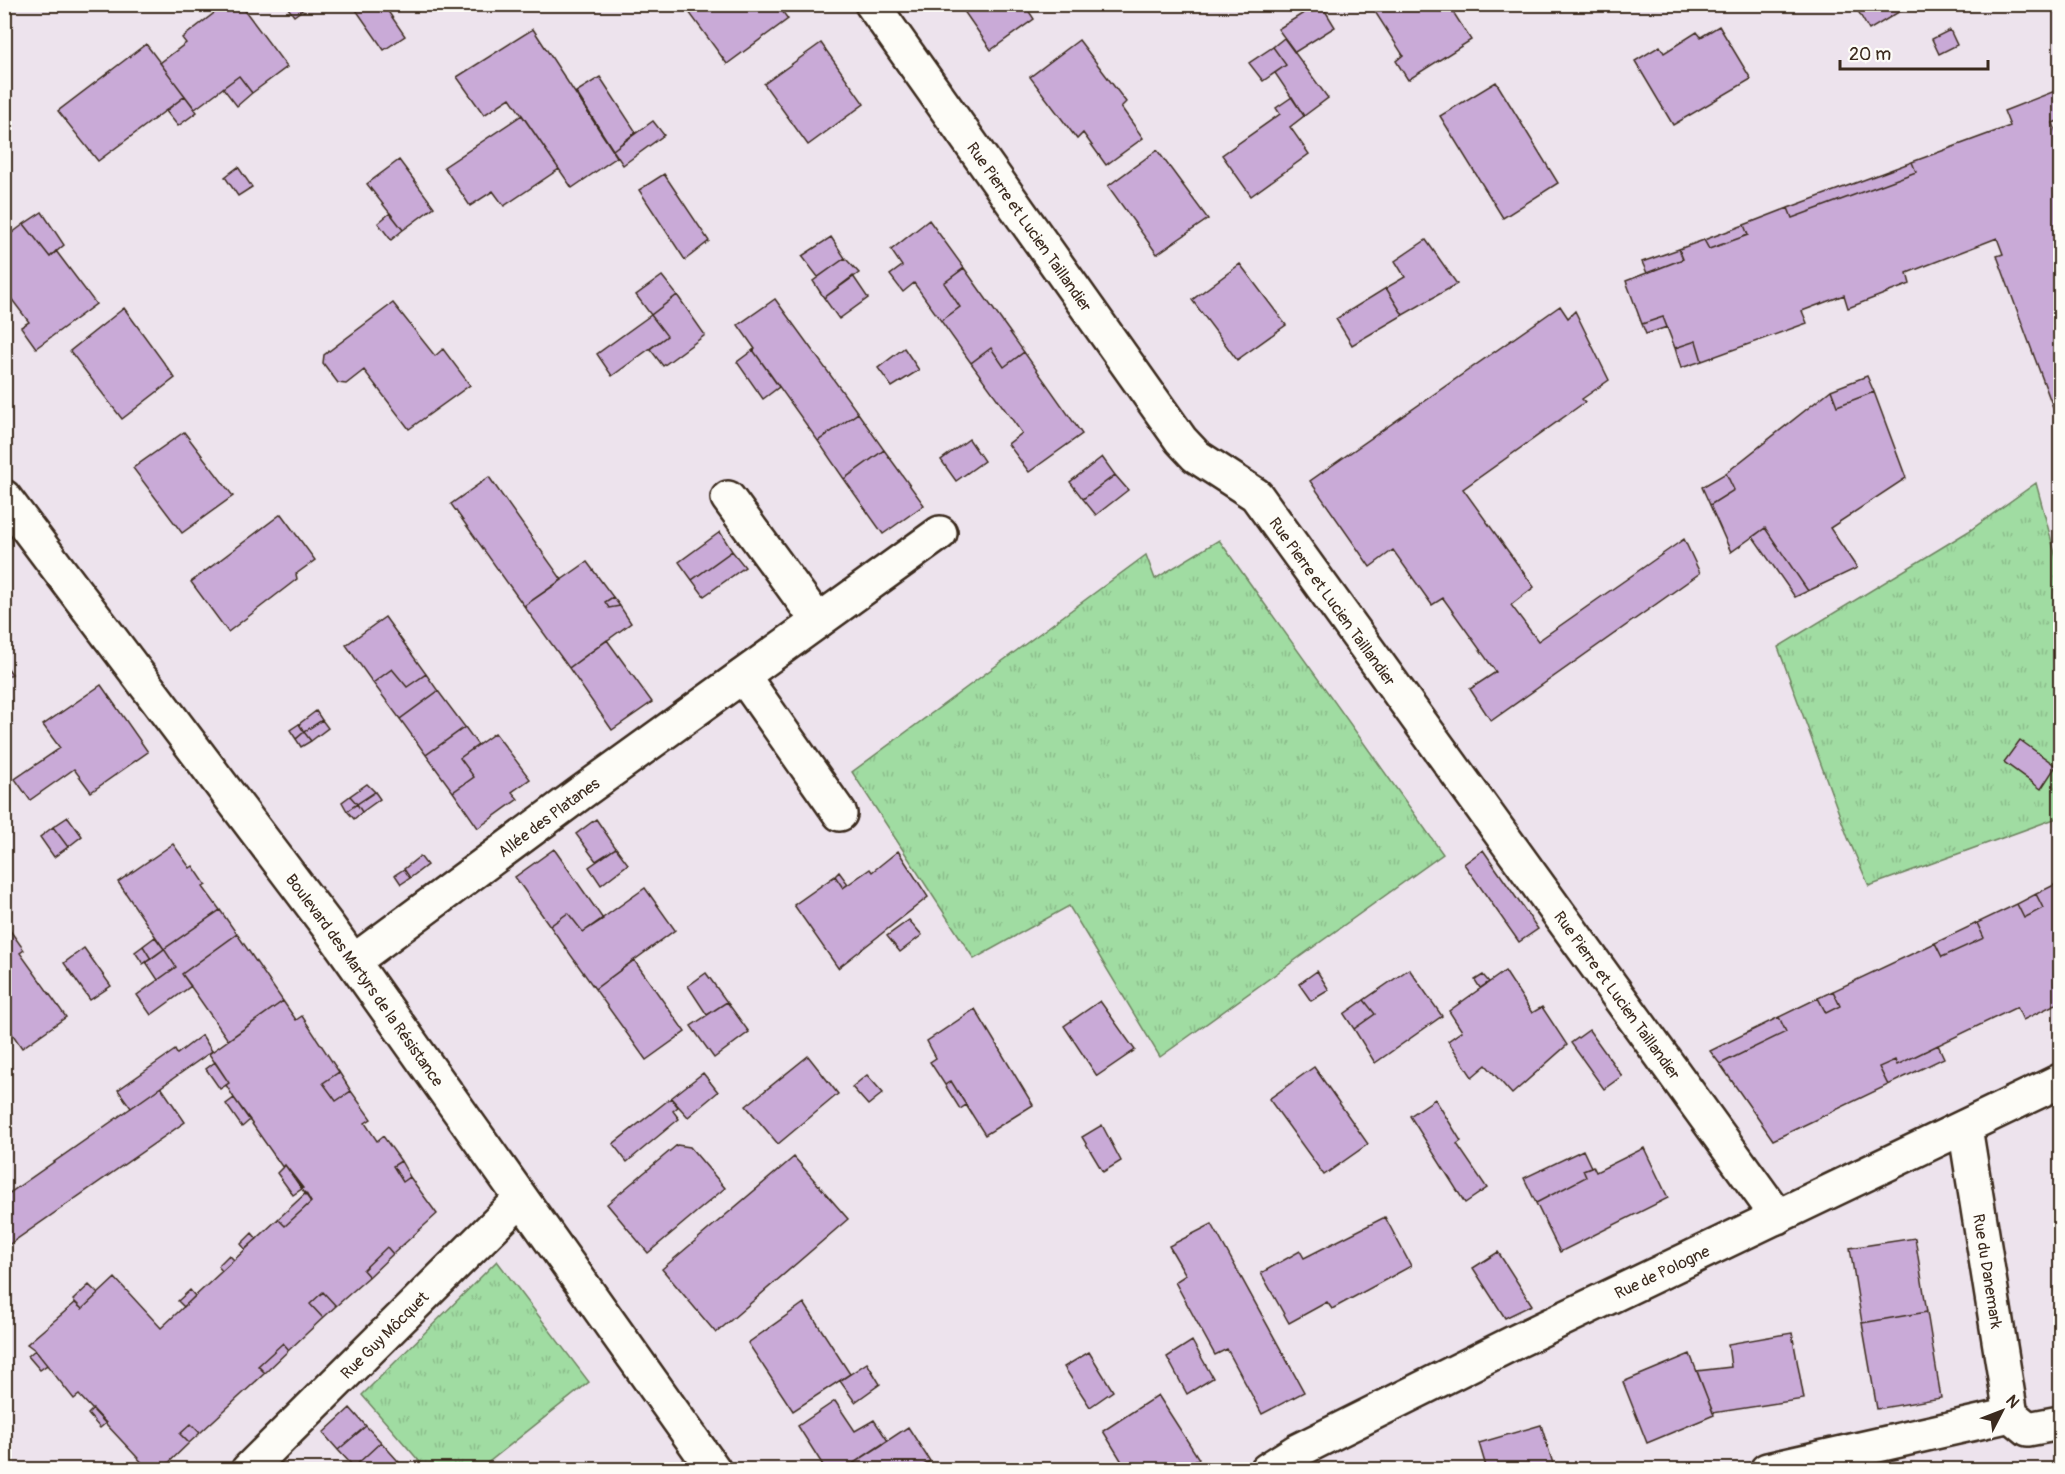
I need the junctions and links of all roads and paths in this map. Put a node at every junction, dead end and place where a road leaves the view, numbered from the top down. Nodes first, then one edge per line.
1 (872, 4) edge
2 (4, 497) edge
3 (728, 498) dead end
4 (940, 533) dead end
5 (818, 621) junction
6 (743, 676) junction
7 (840, 814) dead end
8 (354, 961) junction
9 (2061, 1081) edge
10 (1965, 1127) junction
11 (521, 1199) junction
12 (1778, 1217) junction
13 (2020, 1422) junction
14 (2061, 1422) edge
15 (248, 1470) edge
16 (714, 1470) edge
17 (1267, 1470) edge
18 (1767, 1470) edge

1 - 12 street, Rue Pierre et Lucien Taillandier
2 - 8 street, Boulevard des Martyrs de la Résistance
3 - 5 street
4 - 5 street, Allée des Platanes
5 - 6 street, Allée des Platanes
6 - 7 street
6 - 8 street, Allée des Platanes
8 - 11 street, Boulevard des Martyrs de la Résistance
9 - 10 street, Rue de Pologne
10 - 12 street, Rue de Pologne
10 - 13 street, Rue du Danemark
11 - 15 street, Rue Guy Môcquet
11 - 16 street, Boulevard des Martyrs de la Résistance
12 - 17 street, Rue de Pologne
13 - 14 street
13 - 18 street

